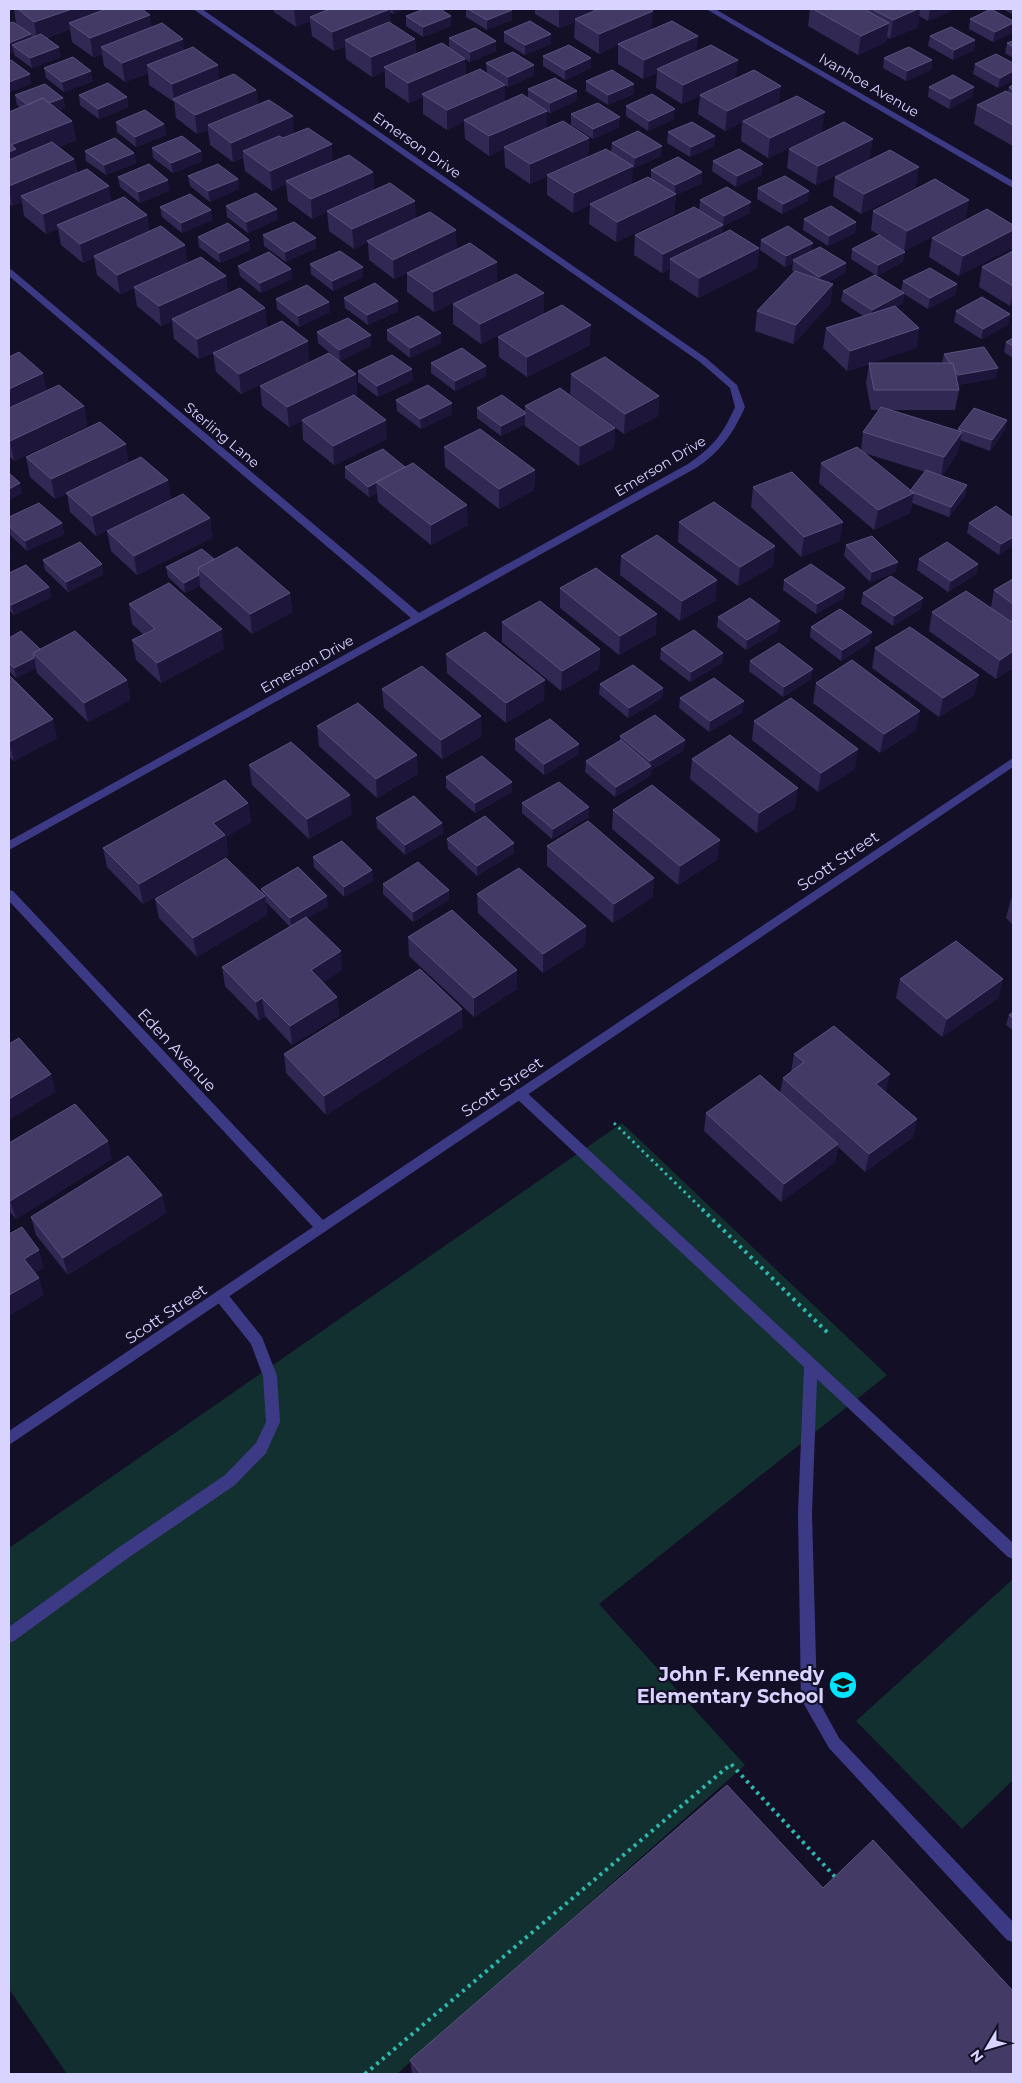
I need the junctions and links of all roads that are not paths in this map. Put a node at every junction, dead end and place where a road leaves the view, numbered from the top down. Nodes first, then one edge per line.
1 (197, 9) edge
2 (716, 10) edge
3 (1013, 185) edge
4 (9, 272) edge
5 (418, 618) junction
6 (1013, 762) edge
7 (9, 846) edge
8 (9, 894) edge
9 (520, 1094) junction
10 (322, 1228) junction
11 (221, 1296) junction
12 (811, 1364) junction
13 (9, 1439) edge
14 (1013, 1552) edge
15 (9, 1636) edge
16 (1013, 1934) edge

1 - 5 street, Emerson Drive
2 - 3 street, Ivanhoe Avenue
4 - 5 street, Sterling Lane
5 - 7 street, Emerson Drive
6 - 9 street, Scott Street
8 - 10 street, Eden Avenue
9 - 10 street, Scott Street
9 - 12 street
10 - 11 street, Scott Street
11 - 13 street, Scott Street
11 - 15 street
12 - 14 street
12 - 16 street

